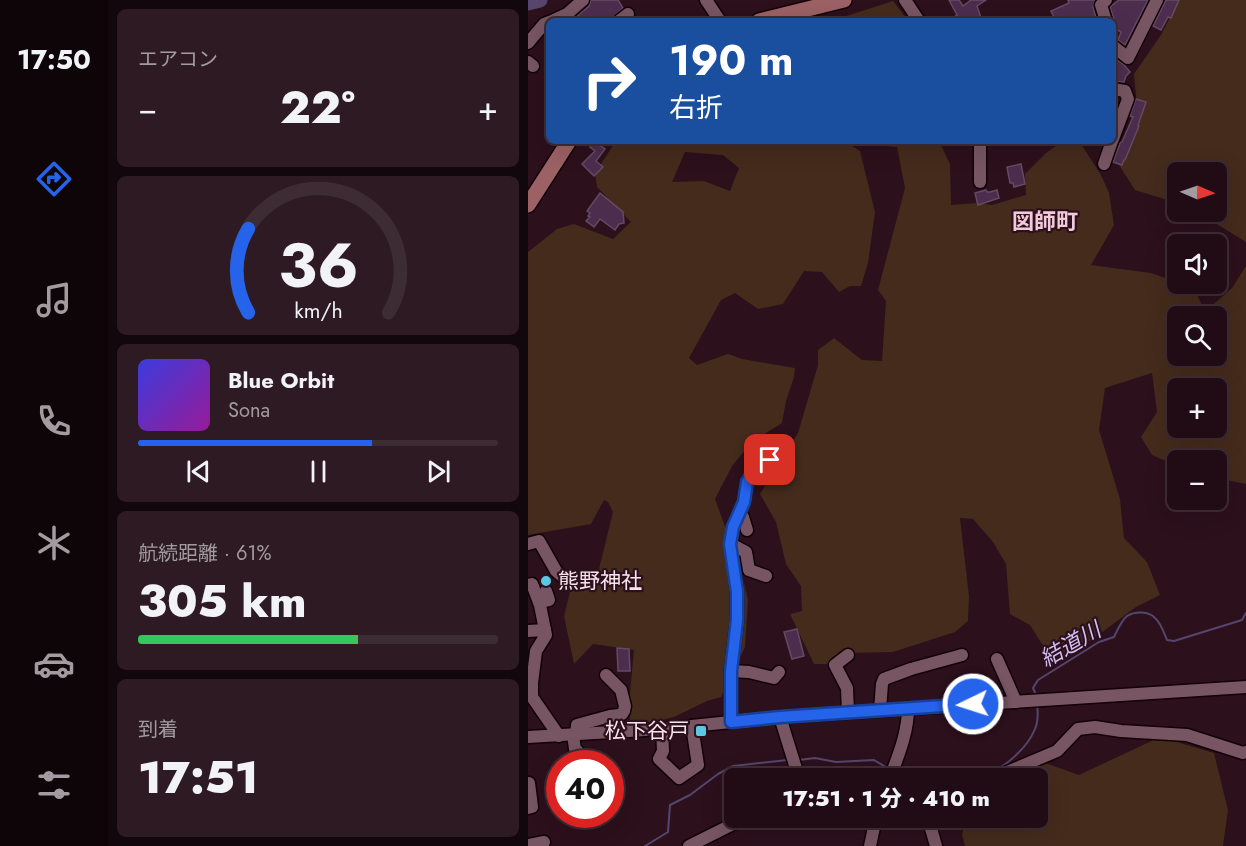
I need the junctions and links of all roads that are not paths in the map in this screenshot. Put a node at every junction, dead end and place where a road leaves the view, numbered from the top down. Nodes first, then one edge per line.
1 (583, 0) edge
2 (706, 0) edge
3 (905, 0) edge
4 (1106, 0) edge
5 (1157, 0) edge
6 (839, 1) edge
7 (560, 2) dead end
8 (792, 6) edge
9 (570, 18) edge
10 (718, 18) edge
11 (766, 18) edge
12 (917, 18) edge
13 (1105, 18) edge
14 (546, 23) edge
15 (528, 43) edge
16 (1116, 48) edge
17 (1116, 90) edge
18 (1116, 132) edge
19 (567, 144) edge
20 (981, 144) edge
21 (1112, 144) edge
22 (1104, 164) dead end
23 (981, 182) dead end
24 (530, 201) edge
25 (770, 460) dead end
26 (735, 516) junction
27 (747, 530) dead end
28 (528, 544) edge
29 (730, 544) junction
30 (766, 576) dead end
31 (581, 580) dead end
32 (528, 585) edge
33 (546, 591) dead end
34 (539, 603) junction
35 (545, 630) junction
36 (528, 631) edge
37 (848, 655) dead end
38 (962, 655) dead end
39 (997, 659) dead end
40 (731, 671) junction
41 (779, 672) dead end
42 (606, 675) dead end
43 (1246, 687) edge
44 (530, 697) edge
45 (1016, 702) junction
46 (908, 708) junction
47 (880, 710) junction
48 (848, 712) junction
49 (780, 717) junction
50 (731, 722) junction
51 (693, 726) junction
52 (662, 729) junction
53 (574, 735) junction
54 (559, 736) junction
55 (528, 737) edge
56 (575, 750) edge
57 (1246, 752) edge
58 (796, 768) edge
59 (894, 768) edge
60 (1018, 768) edge
61 (528, 783) edge
62 (528, 807) edge
63 (725, 828) edge
64 (874, 828) edge
65 (931, 828) edge
66 (544, 842) dead end
67 (528, 845) edge
68 (689, 846) edge
69 (870, 846) edge
70 (936, 846) edge

1 - 9 street
2 - 10 street
3 - 12 street
4 - 13 street
5 - 16 street
6 - 8 main road
7 - 9 street
8 - 11 main road
14 - 15 street
17 - 18 street
19 - 24 main road
20 - 23 street
21 - 22 street
25 - 26 street
26 - 27 street
26 - 29 street
28 - 31 street
29 - 30 street
29 - 40 street
32 - 34 street
33 - 34 street
34 - 35 street
35 - 36 street
35 - 44 street
37 - 48 street
38 - 47 street
39 - 45 street
40 - 41 street
40 - 50 street
42 - 53 street
43 - 45 street
44 - 54 street
45 - 46 street
46 - 47 street
46 - 59 street
47 - 48 street
48 - 49 street
49 - 50 street
49 - 58 street
50 - 51 street
51 - 52 street
51 - 52 street
52 - 53 street
53 - 54 street
53 - 56 street
54 - 55 street
57 - 60 street
61 - 62 street
63 - 68 street
64 - 69 street
65 - 70 street
66 - 67 street

